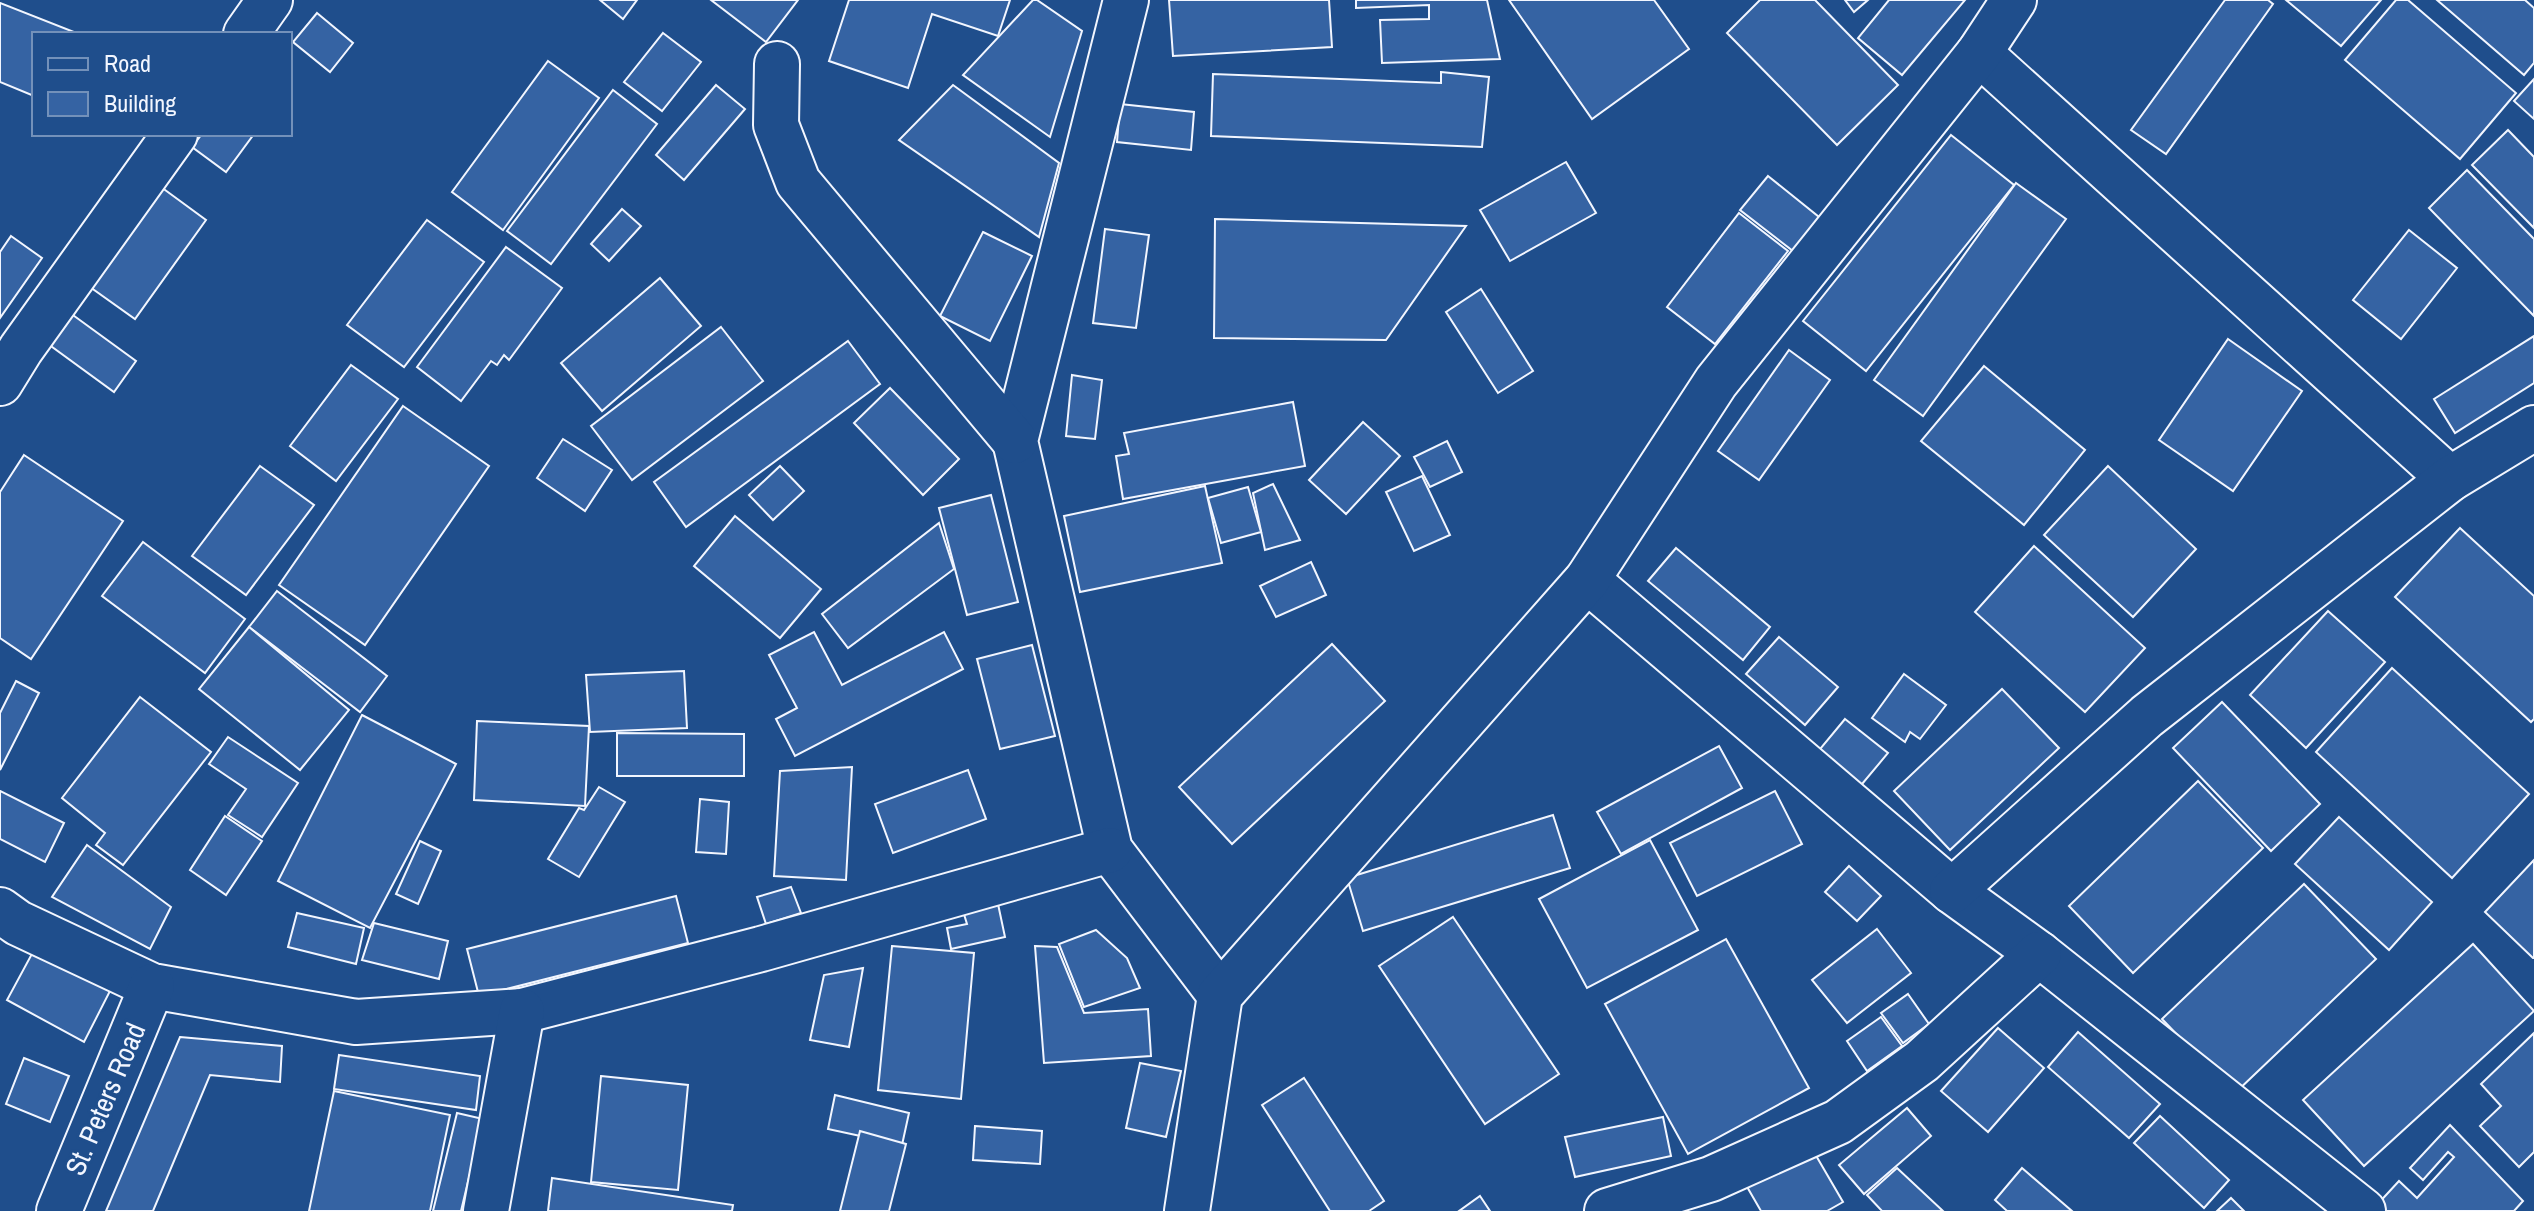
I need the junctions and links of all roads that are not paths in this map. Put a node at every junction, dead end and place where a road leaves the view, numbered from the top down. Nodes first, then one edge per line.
1 (270, 0) edge
2 (1126, 0) edge
3 (2014, 0) edge
4 (247, 32) edge
5 (1979, 53) junction
6 (777, 64) dead end
7 (174, 136) edge
8 (7, 358) edge
9 (2534, 428) edge
10 (1015, 441) junction
11 (2450, 479) junction
12 (1587, 580) junction
13 (1110, 850) junction
14 (1952, 891) junction
15 (0, 910) edge
16 (2039, 954) junction
17 (152, 986) junction
18 (1220, 995) junction
19 (522, 1011) junction
20 (59, 1211) edge
21 (486, 1211) edge
22 (1187, 1211) edge
23 (1607, 1211) edge
24 (2363, 1211) edge

1 - 4 street
2 - 10 street
3 - 5 street
5 - 11 street
5 - 12 street
6 - 10 street
7 - 8 street
9 - 11 street
10 - 13 street
11 - 14 street
12 - 14 street
12 - 18 street
13 - 18 street
13 - 19 street
14 - 16 street
15 - 17 street
16 - 23 street
16 - 24 street
17 - 19 street
17 - 20 street, St. Peters Road
18 - 22 street
19 - 21 street

